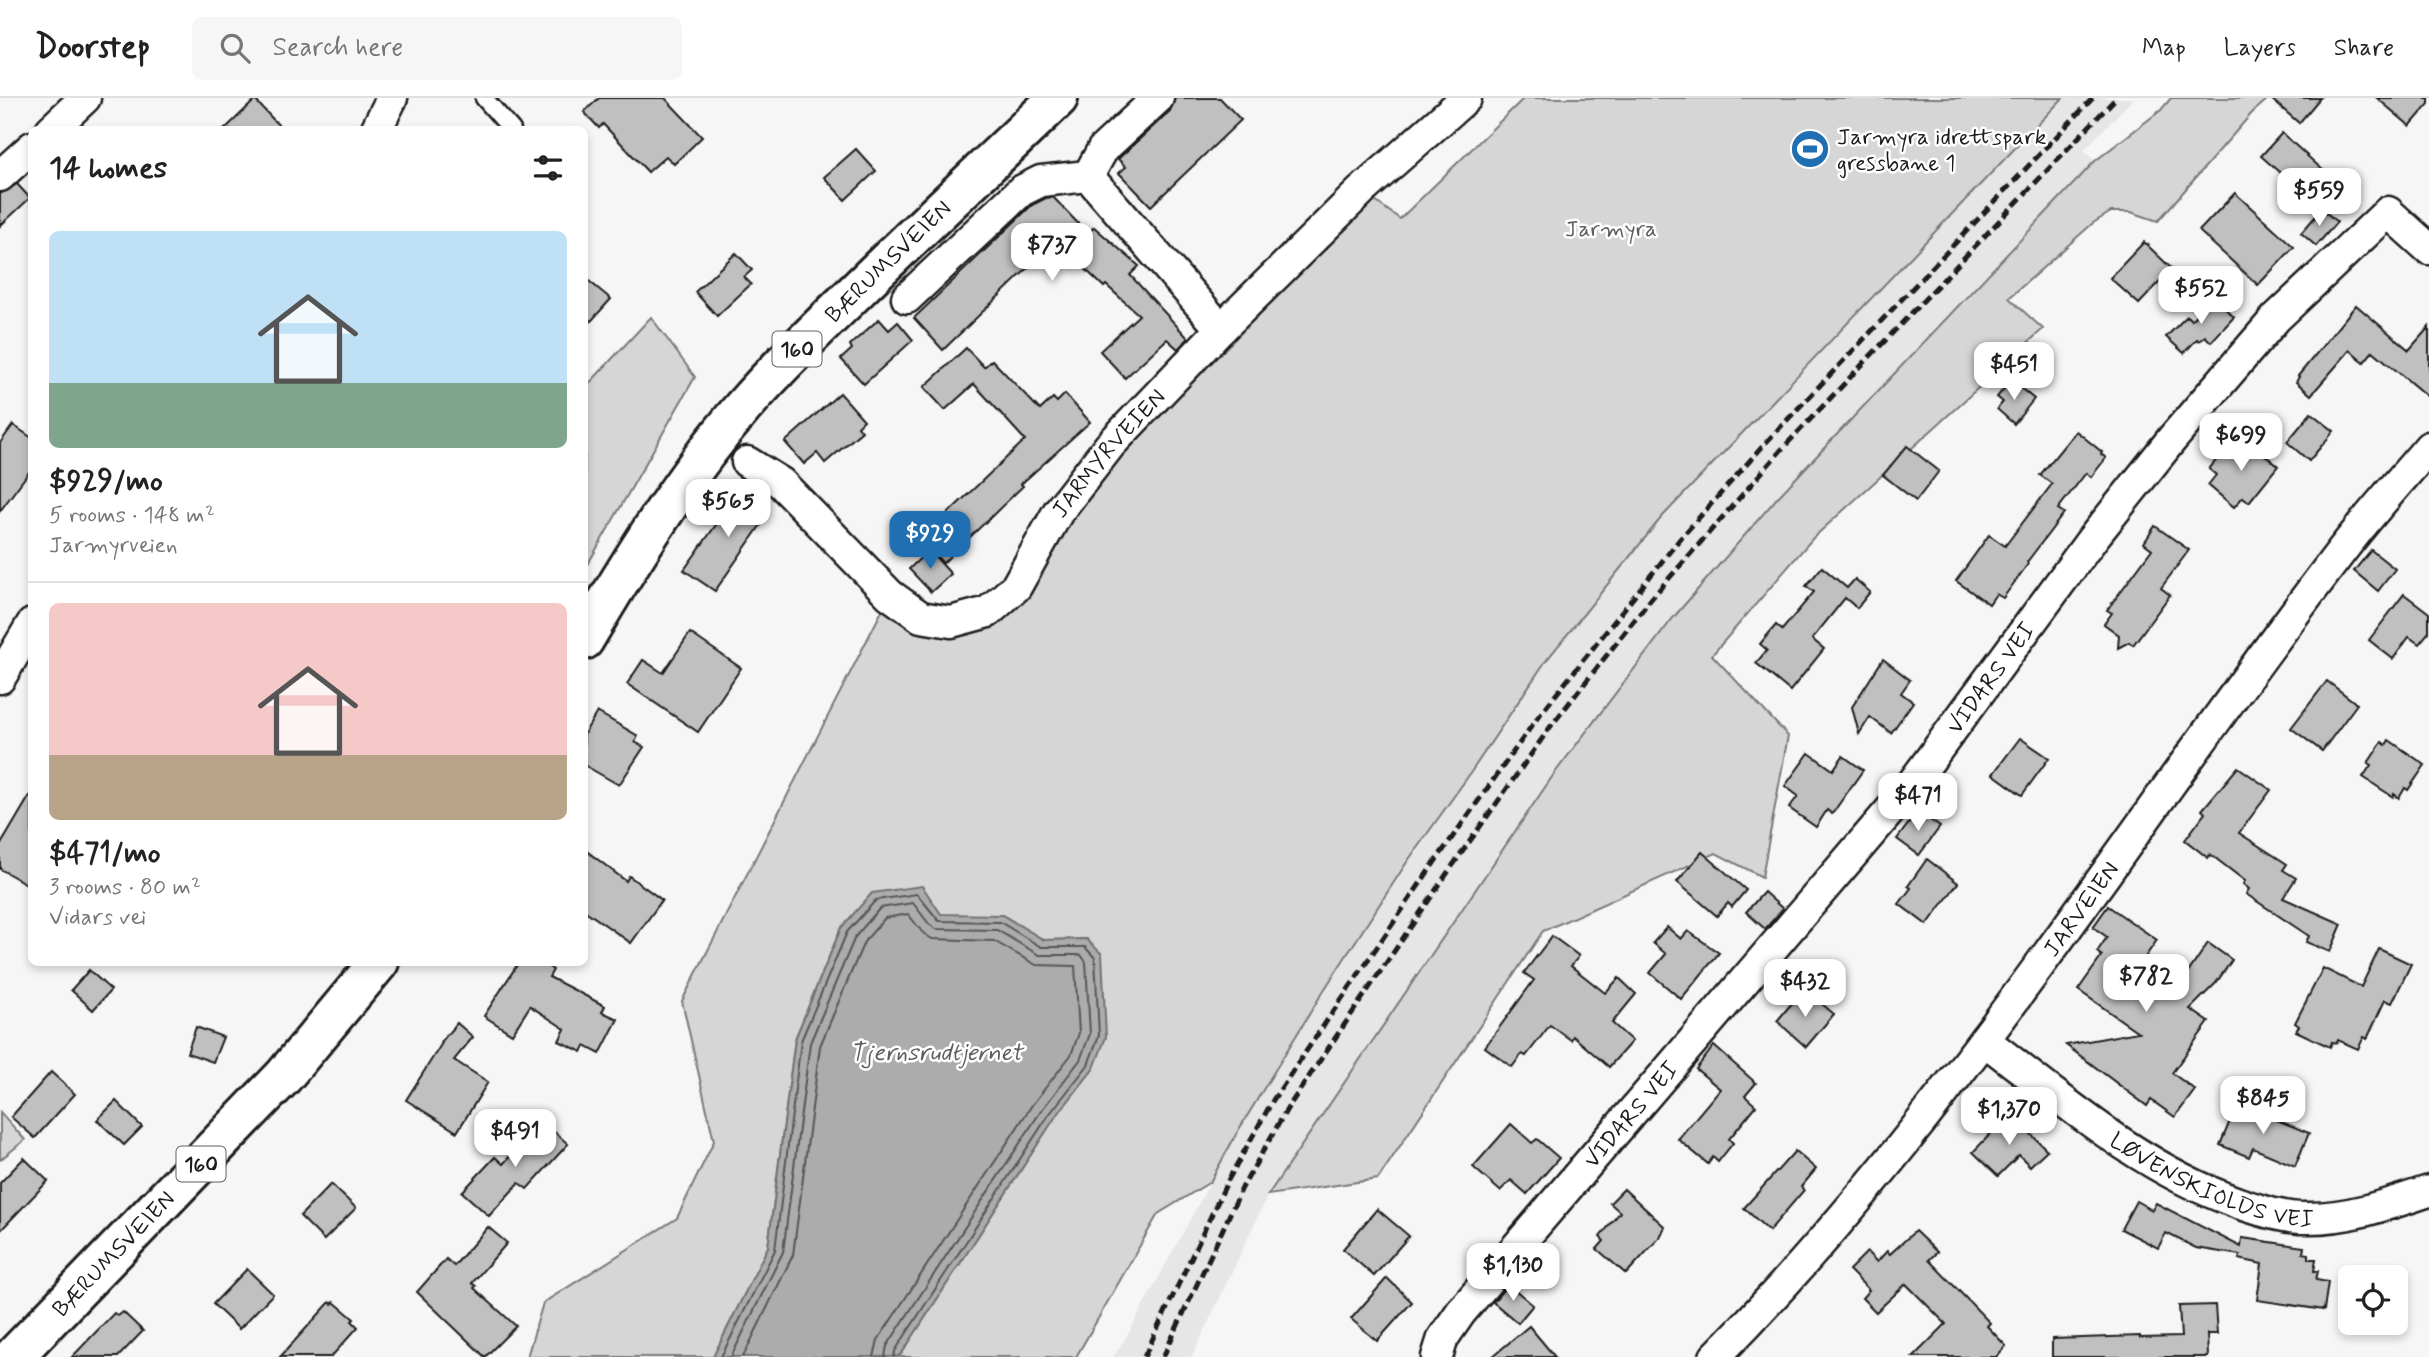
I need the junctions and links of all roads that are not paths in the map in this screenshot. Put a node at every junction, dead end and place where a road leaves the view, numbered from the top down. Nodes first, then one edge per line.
1 (85, 98) edge
2 (392, 98) edge
3 (484, 98) edge
4 (1058, 98) edge
5 (1158, 98) edge
6 (1466, 98) edge
7 (55, 126) edge
8 (378, 126) edge
9 (508, 126) edge
10 (28, 151) edge
11 (0, 176) edge
12 (1088, 176) junction
13 (2429, 250) edge
14 (907, 298) dead end
15 (1221, 329) junction
16 (2429, 447) edge
17 (747, 461) dead end
18 (28, 631) edge
19 (588, 633) edge
20 (0, 678) edge
21 (376, 966) edge
22 (1984, 1040) junction
23 (2429, 1191) edge
24 (13, 1357) edge
25 (1437, 1357) edge
26 (1716, 1357) edge

1 - 7 street
2 - 8 street
3 - 9 lane
4 - 19 main road, BÆRUMSVEIEN / 160
5 - 12 street
6 - 15 street, JARMYRVEIEN
10 - 11 street
12 - 14 street
12 - 15 street
13 - 25 street, VIDARS VEI
15 - 17 street, JARMYRVEIEN
16 - 22 street, JARVEIEN
18 - 20 street
21 - 24 main road, BÆRUMSVEIEN / 160
22 - 23 street, LØVENSKIOLDS VEI
22 - 26 street, JARVEIEN

